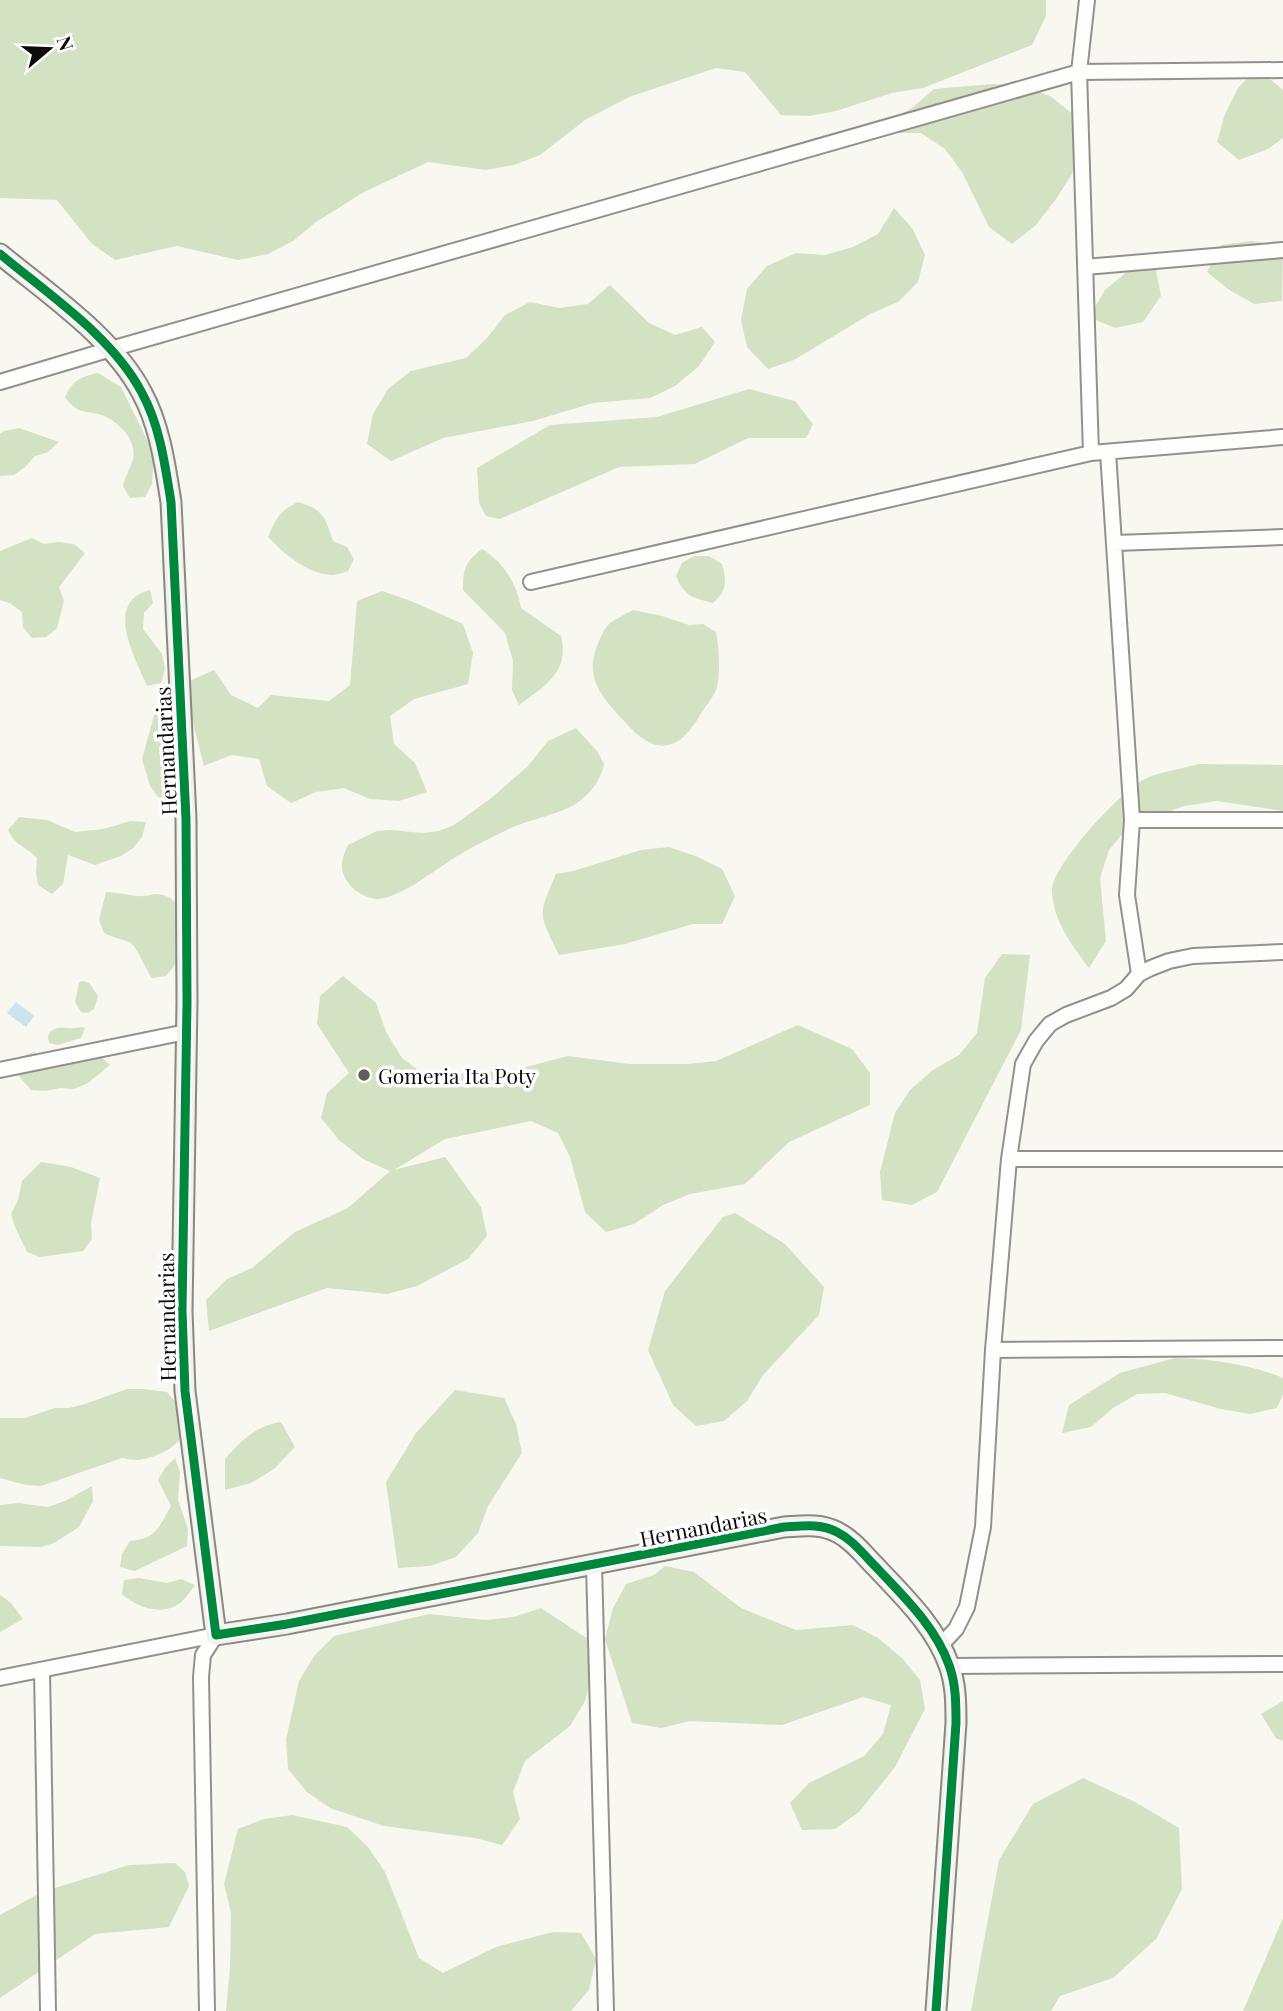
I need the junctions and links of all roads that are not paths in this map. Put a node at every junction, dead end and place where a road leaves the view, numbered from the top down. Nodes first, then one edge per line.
1 (1087, 0) edge
2 (1283, 70) edge
3 (1079, 72) junction
4 (1283, 250) edge
5 (0, 254) edge
6 (1086, 267) junction
7 (111, 349) junction
8 (0, 382) edge
9 (1283, 437) edge
10 (1108, 452) junction
11 (1091, 453) junction
12 (1283, 537) edge
13 (1115, 542) junction
14 (531, 582) dead end
15 (1132, 820) junction
16 (1283, 820) edge
17 (1283, 952) edge
18 (1139, 974) junction
19 (186, 1032) junction
20 (0, 1070) edge
21 (1009, 1159) junction
22 (1283, 1159) edge
23 (1283, 1348) edge
24 (993, 1350) junction
25 (594, 1565) junction
26 (216, 1635) junction
27 (940, 1646) junction
28 (1283, 1664) edge
29 (950, 1666) junction
30 (42, 1670) junction
31 (0, 1678) edge
32 (48, 2011) edge
33 (207, 2011) edge
34 (606, 2011) edge
35 (936, 2011) edge

1 - 3 street
2 - 3 street
3 - 6 street
3 - 7 street
4 - 6 street
5 - 7 street, Hernandarias
6 - 11 street
7 - 8 street
7 - 19 street, Hernandarias
9 - 10 street
10 - 11 street
10 - 13 street
11 - 14 street
12 - 13 street
13 - 15 street
15 - 16 street
15 - 18 street
17 - 18 street
18 - 21 street
19 - 20 street
19 - 26 street, Hernandarias
21 - 22 street
21 - 24 street
23 - 24 street
24 - 27 street
25 - 26 street, Hernandarias
25 - 27 street, Hernandarias
25 - 34 street
26 - 30 street
26 - 33 street
27 - 29 street, Hernandarias
28 - 29 street
29 - 35 street, Hernandarias
30 - 31 street
30 - 32 street

